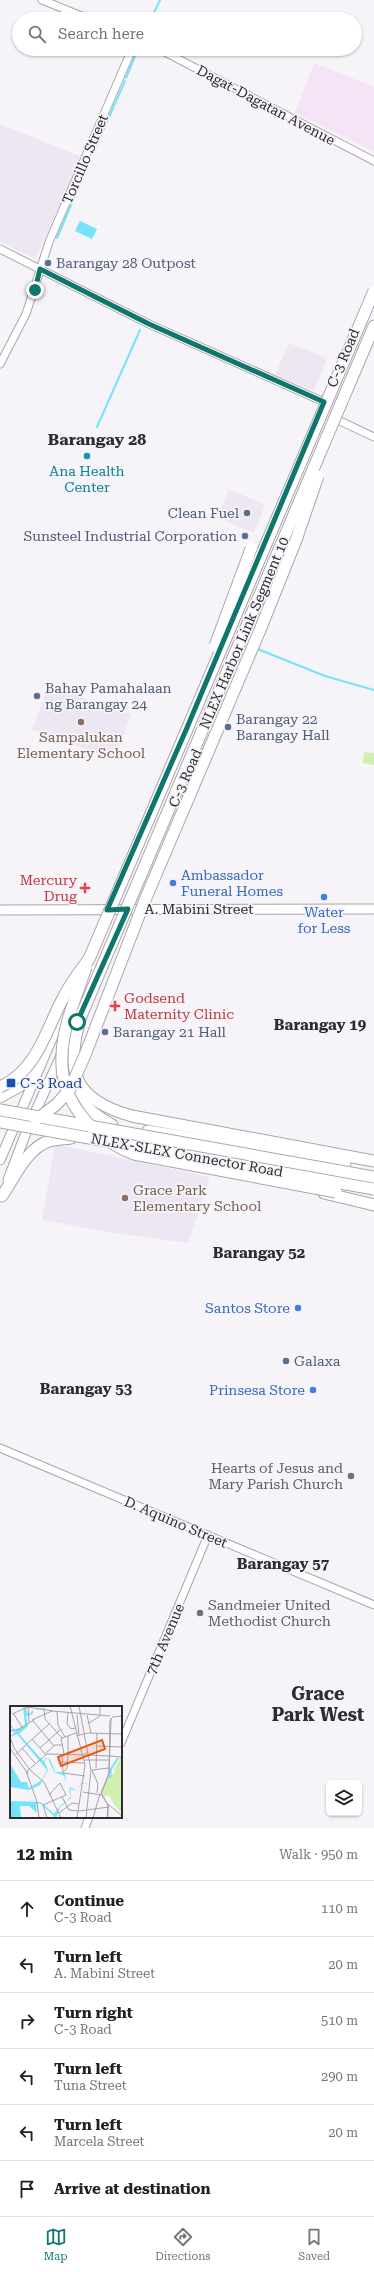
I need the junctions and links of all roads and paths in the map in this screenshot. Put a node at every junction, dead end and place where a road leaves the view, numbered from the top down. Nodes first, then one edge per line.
1 (42, 0) edge
2 (72, 12) edge
3 (129, 56) edge
4 (172, 56) edge
5 (374, 161) edge
6 (0, 249) edge
7 (40, 269) junction
8 (374, 284) edge
9 (374, 291) edge
10 (374, 326) edge
11 (374, 331) edge
12 (0, 364) edge
13 (343, 399) junction
14 (324, 402) junction
15 (338, 420) junction
16 (374, 437) edge
17 (251, 549) dead end
18 (189, 724) junction
19 (128, 909) junction
20 (374, 909) edge
21 (0, 910) edge
22 (107, 910) junction
23 (89, 959) junction
24 (78, 1019) junction
25 (47, 1049) junction
26 (0, 1087) edge
27 (0, 1098) edge
28 (0, 1106) edge
29 (21, 1109) junction
30 (0, 1110) edge
31 (36, 1112) junction
32 (0, 1122) edge
33 (112, 1125) junction
34 (0, 1126) edge
35 (14, 1128) junction
36 (0, 1130) edge
37 (27, 1130) junction
38 (71, 1138) junction
39 (195, 1139) junction
40 (1, 1158) edge
41 (191, 1161) junction
42 (374, 1161) edge
43 (15, 1162) junction
44 (374, 1168) edge
45 (374, 1177) edge
46 (374, 1189) edge
47 (374, 1198) edge
48 (1, 1199) edge
49 (374, 1205) edge
50 (0, 1448) edge
51 (208, 1535) junction
52 (374, 1605) edge
53 (122, 1741) edge
54 (89, 1818) edge
55 (85, 1828) edge

1 - 2 street
3 - 7 street, Torcillo Street
4 - 5 street, Dagat-Dagatan Avenue
6 - 7 street
7 - 12 street, Torcillo Street
7 - 14 street
8 - 14 main road, C-3 Road
9 - 18 highway, NLEX Harbor Link Segment 10, bridge
10 - 13 highway, NLEX Harbor Link Segment 10
11 - 15 main road, C-3 Road
13 - 36 highway, bridge
13 - 42 highway, NLEX Harbor Link Segment 10, bridge
14 - 22 main road, C-3 Road
15 - 16 street
15 - 19 main road, C-3 Road
17 - 18 highway, bridge
18 - 23 highway, NLEX Harbor Link Segment 10, bridge
19 - 20 main road, A. Mabini Street
19 - 22 main road, A. Mabini Street
19 - 24 main road, C-3 Road
21 - 22 main road, A. Mabini Street
22 - 25 main road, C-3 Road
23 - 26 highway, bridge
23 - 47 highway, bridge
24 - 31 main road, C-3 Road
24 - 33 highway
25 - 27 main road
25 - 29 main road, C-3 Road
28 - 29 main road
29 - 31 main road
29 - 35 main road, C-3 Road
30 - 45 highway, NLEX-SLEX Connector Road, bridge
31 - 33 highway
31 - 37 main road, C-3 Road
32 - 46 highway, NLEX-SLEX Connector Road, bridge
33 - 39 highway
34 - 35 main road
35 - 37 main road
35 - 40 main road, C-3 Road
37 - 38 highway
37 - 43 main road, C-3 Road
38 - 41 highway
38 - 48 highway
39 - 41 highway
39 - 44 highway
40 - 43 main road
41 - 49 highway
43 - 48 main road, C-3 Road
50 - 51 street, D. Aquino Street
51 - 52 street, D. Aquino Street
51 - 53 street, 7th Avenue
54 - 55 street

